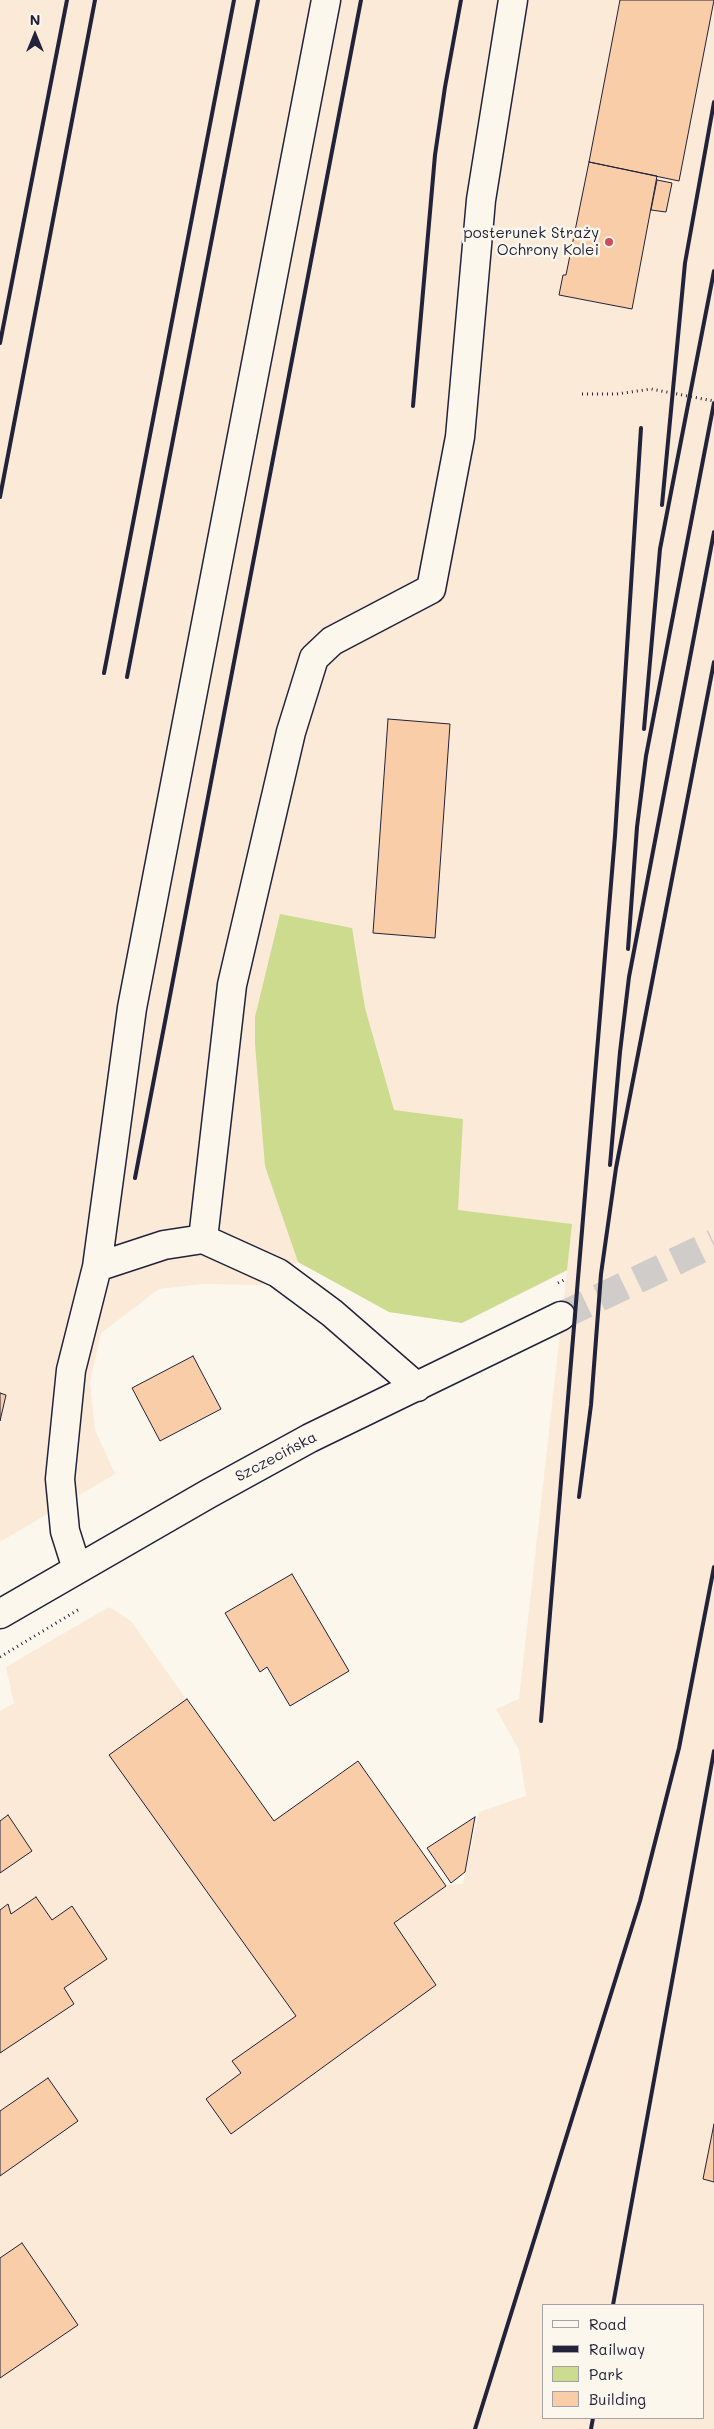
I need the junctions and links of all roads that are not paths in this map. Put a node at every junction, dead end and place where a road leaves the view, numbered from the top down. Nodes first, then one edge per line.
1 (326, 0) edge
2 (513, 0) edge
3 (203, 1238) junction
4 (97, 1267) junction
5 (562, 1316) tunnel mouth
6 (417, 1387) junction
7 (77, 1569) junction
8 (0, 1614) edge

1 - 4 street
2 - 3 street
3 - 4 street
3 - 6 street
4 - 7 street
5 - 6 street, Szczecińska
6 - 7 street, Szczecińska
7 - 8 street, Szczecińska

